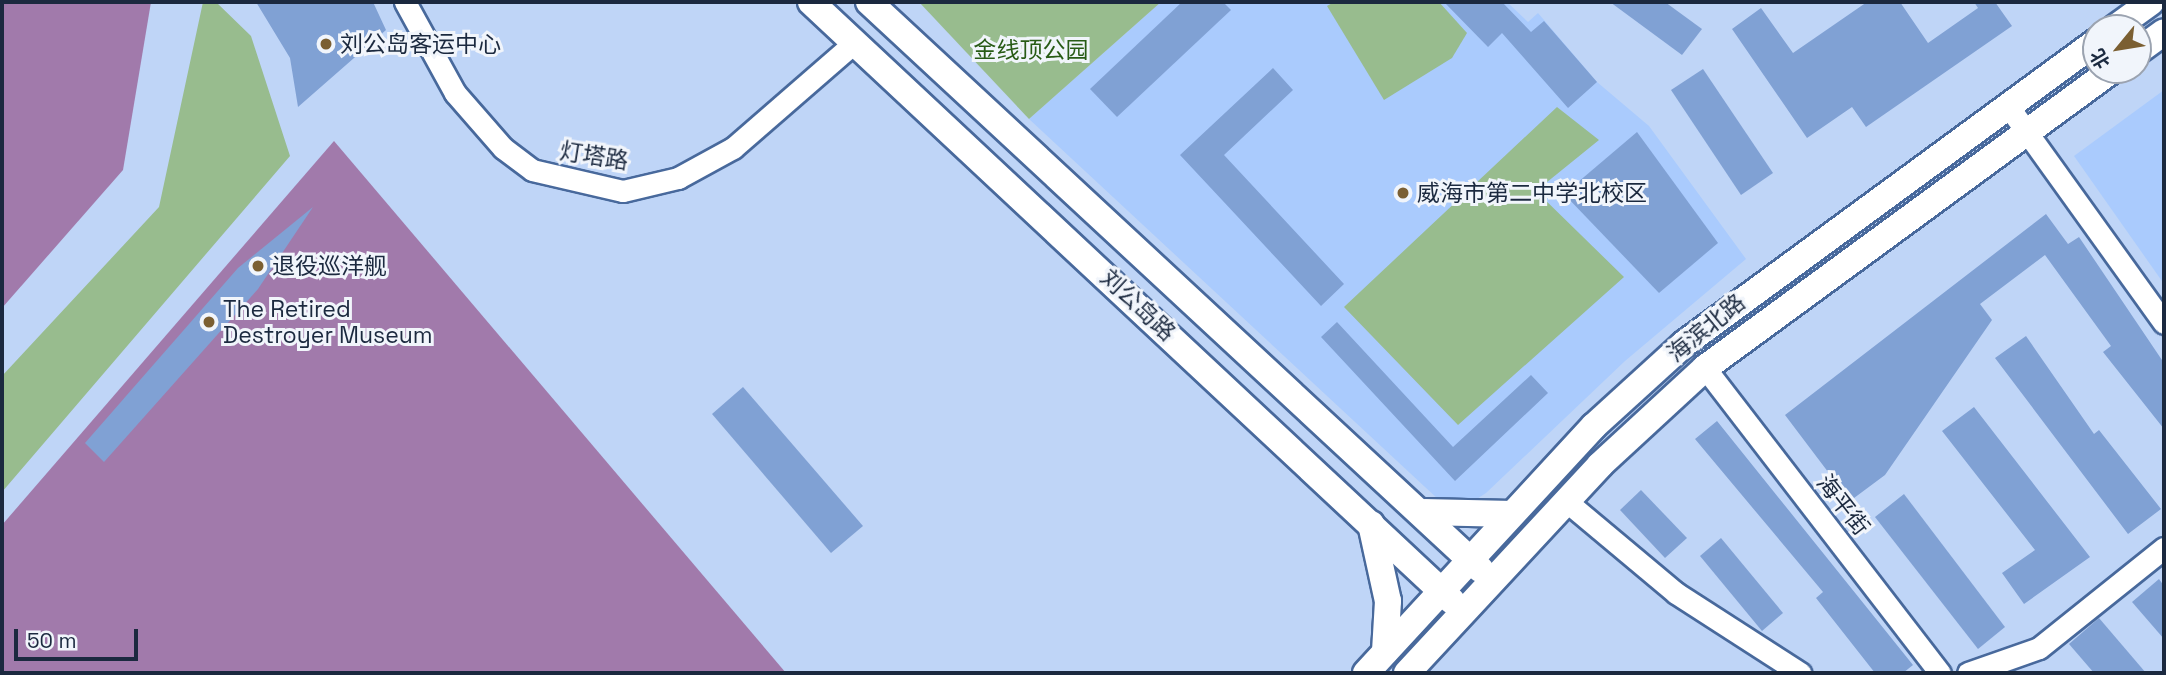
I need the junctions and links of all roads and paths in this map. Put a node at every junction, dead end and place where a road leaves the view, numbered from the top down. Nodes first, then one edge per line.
1 (405, 2) edge
2 (811, 2) edge
3 (869, 2) edge
4 (2151, 2) edge
5 (2134, 14) edge
6 (855, 42) junction
7 (2082, 52) edge
8 (2093, 84) edge
9 (2008, 106) junction
10 (2028, 132) junction
11 (2164, 323) edge
12 (1705, 368) junction
13 (1566, 501) junction
14 (1425, 512) junction
15 (1511, 514) junction
16 (1371, 522) junction
17 (2164, 548) edge
18 (1469, 558) junction
19 (1492, 580) junction
20 (1440, 590) junction
21 (1463, 611) junction
22 (1385, 652) junction
23 (1366, 673) edge
24 (1407, 673) edge
25 (1800, 673) edge
26 (1940, 673) edge
27 (1968, 673) edge

1 - 6 street, 灯塔路
2 - 6 main road, 刘公岛路
3 - 14 main road, 刘公岛路
4 - 5 main road
6 - 16 main road, 刘公岛路
7 - 9 main road, 海滨北路
8 - 10 main road, 海滨北路
9 - 10 street
9 - 15 main road, 海滨北路
10 - 11 street
10 - 12 main road, 海滨北路
12 - 13 main road, 海滨北路
12 - 26 street, 海平街
13 - 19 main road, 海滨北路
13 - 25 street
14 - 15 main road
14 - 18 main road, 刘公岛路
15 - 18 main road, 海滨北路
16 - 20 main road, 刘公岛路
16 - 22 main road
17 - 27 street
18 - 19 main road, 刘公岛路
18 - 20 main road, 海滨北路
19 - 21 main road, 海滨北路
20 - 21 main road, 刘公岛路
20 - 22 main road, 海滨北路
21 - 24 main road, 海滨北路
22 - 23 main road, 海滨北路

